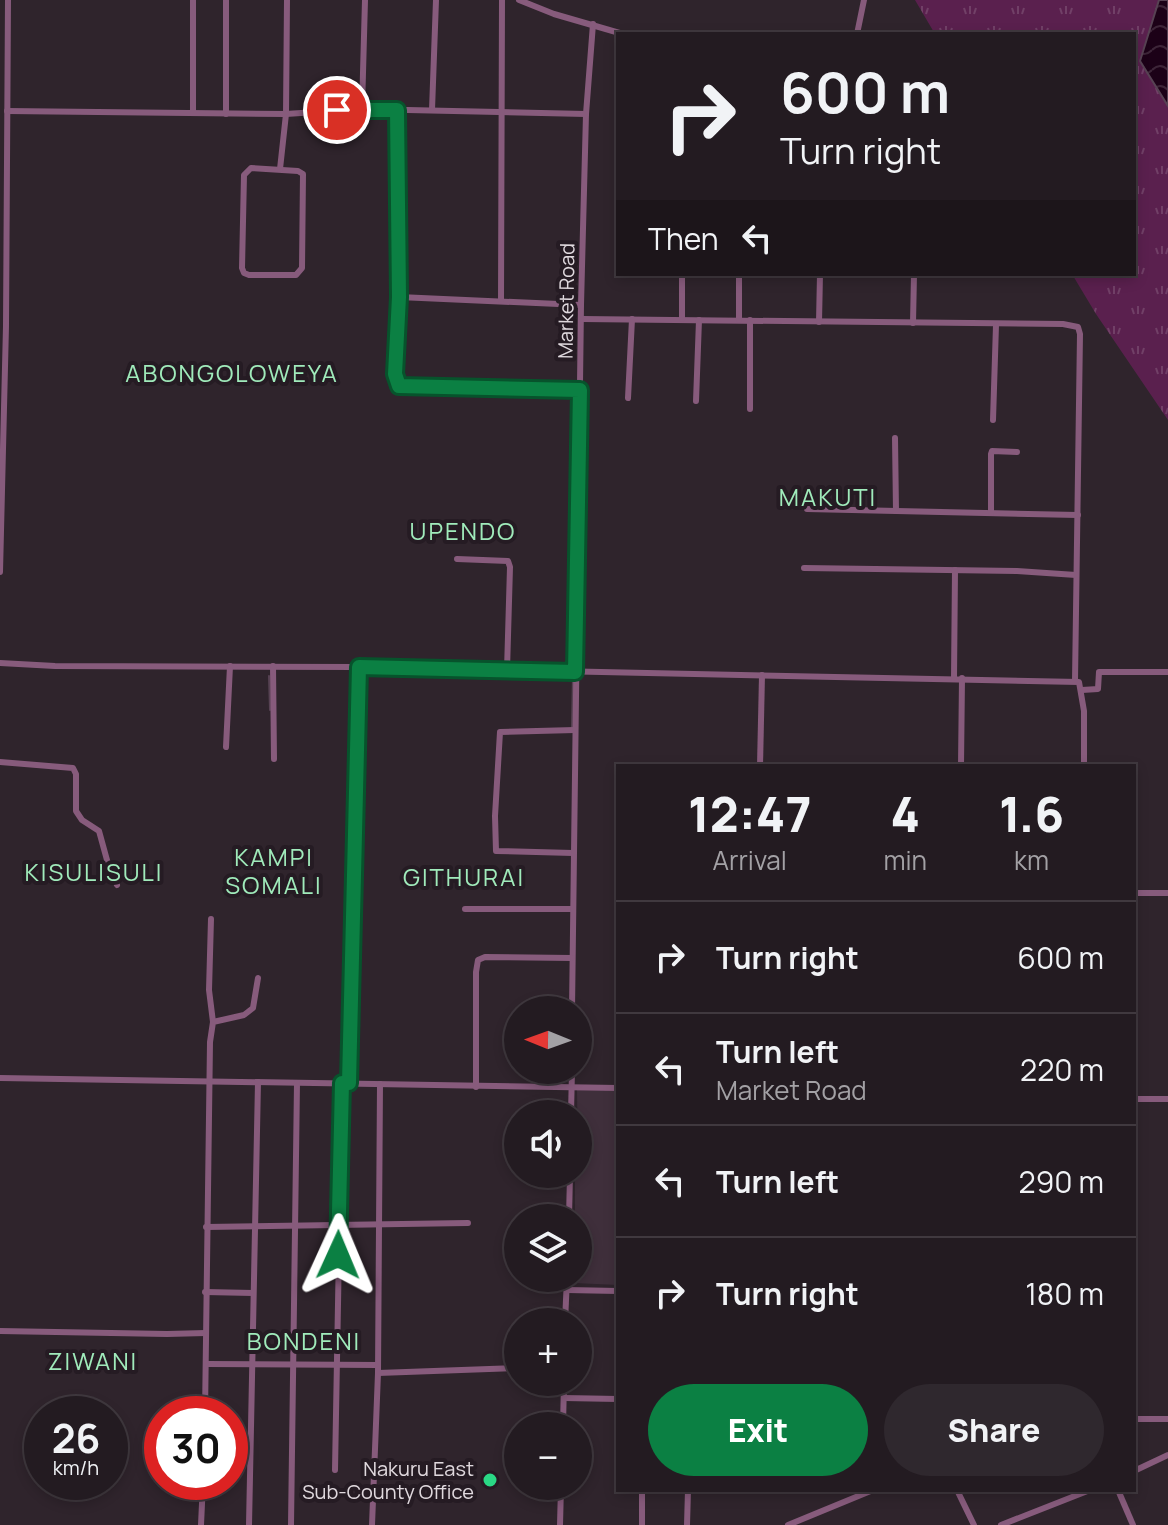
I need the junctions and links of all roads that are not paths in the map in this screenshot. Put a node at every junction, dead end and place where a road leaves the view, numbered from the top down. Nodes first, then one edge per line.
1 (8, 0) edge
2 (193, 0) edge
3 (226, 0) edge
4 (287, 0) edge
5 (365, 0) edge
6 (436, 0) edge
7 (502, 0) edge
8 (519, 0) edge
9 (864, 0) edge
10 (593, 24) junction
11 (617, 32) edge
12 (857, 32) edge
13 (5, 106) edge
14 (362, 109) junction
15 (397, 110) junction
16 (432, 110) junction
17 (503, 112) junction
18 (193, 113) junction
19 (226, 114) junction
20 (286, 114) junction
21 (586, 114) junction
22 (280, 169) junction
23 (682, 276) edge
24 (739, 276) edge
25 (820, 276) edge
26 (914, 276) edge
27 (399, 297) junction
28 (501, 301) junction
29 (581, 305) junction
30 (582, 319) junction
31 (632, 319) junction
32 (682, 319) junction
33 (699, 320) junction
34 (739, 320) junction
35 (750, 320) junction
36 (819, 322) junction
37 (913, 323) junction
38 (996, 325) junction
39 (580, 390) junction
40 (628, 398) dead end
41 (696, 401) dead end
42 (750, 409) dead end
43 (1, 416) edge
44 (993, 420) dead end
45 (895, 438) dead end
46 (1017, 452) dead end
47 (0, 475) edge
48 (807, 509) dead end
49 (896, 511) junction
50 (991, 513) junction
51 (1078, 515) junction
52 (0, 527) edge
53 (457, 559) dead end
54 (804, 568) dead end
55 (955, 570) junction
56 (0, 572) edge
57 (1076, 575) junction
58 (0, 663) edge
59 (230, 666) junction
60 (273, 666) junction
61 (359, 667) junction
62 (507, 670) junction
63 (575, 672) junction
64 (1168, 672) edge
65 (762, 675) junction
66 (958, 678) junction
67 (1075, 681) junction
68 (1082, 690) junction
69 (575, 730) junction
70 (226, 747) dead end
71 (274, 759) dead end
72 (0, 762) edge
73 (760, 764) edge
74 (961, 764) edge
75 (1084, 764) edge
76 (573, 853) junction
77 (117, 885) dead end
78 (1136, 893) edge
79 (1168, 893) edge
80 (465, 909) dead end
81 (572, 909) junction
82 (211, 919) dead end
83 (572, 958) junction
84 (258, 978) dead end
85 (572, 996) edge
86 (213, 1022) junction
87 (0, 1078) edge
88 (208, 1082) junction
89 (258, 1082) junction
90 (297, 1083) junction
91 (346, 1083) junction
92 (380, 1084) junction
93 (476, 1087) junction
94 (572, 1087) junction
95 (616, 1088) edge
96 (1136, 1099) edge
97 (1168, 1099) edge
98 (572, 1100) edge
99 (380, 1223) junction
100 (468, 1223) dead end
101 (338, 1225) junction
102 (296, 1226) junction
103 (206, 1227) junction
104 (255, 1227) junction
105 (592, 1290) edge
106 (616, 1291) edge
107 (205, 1292) junction
108 (253, 1293) junction
109 (0, 1331) edge
110 (206, 1333) junction
111 (207, 1364) junction
112 (251, 1364) junction
113 (293, 1365) junction
114 (335, 1365) junction
115 (504, 1368) edge
116 (378, 1369) junction
117 (206, 1396) edge
118 (564, 1398) joint
119 (616, 1399) edge
120 (564, 1412) edge
121 (1136, 1419) edge
122 (1168, 1419) edge
123 (1168, 1455) edge
124 (335, 1470) dead end
125 (1136, 1470) edge
126 (642, 1492) edge
127 (688, 1492) edge
128 (868, 1492) edge
129 (958, 1492) edge
130 (1119, 1492) edge
131 (1073, 1493) edge
132 (202, 1500) edge
133 (561, 1500) edge
134 (1023, 1516) junction
135 (201, 1525) edge
136 (249, 1525) edge
137 (291, 1525) edge
138 (372, 1525) edge
139 (560, 1525) edge
140 (642, 1525) edge
141 (687, 1525) edge
142 (788, 1525) edge
143 (974, 1525) edge
144 (1001, 1525) edge
145 (1027, 1525) edge
146 (1133, 1525) edge

1 - 13 street
2 - 18 street
3 - 19 street
4 - 20 street
5 - 14 street
6 - 16 street
7 - 17 street
8 - 10 street
9 - 12 street
10 - 11 street
10 - 21 street, Market Road
13 - 18 street
13 - 43 street
14 - 15 street
14 - 20 street
15 - 16 street
15 - 27 street
16 - 17 street
17 - 21 street
17 - 28 street
18 - 19 street
19 - 20 street
20 - 22 street
21 - 29 street, Market Road
22 - 22 street
23 - 32 street
24 - 34 street
25 - 36 street
26 - 37 street
27 - 28 street
27 - 39 street
28 - 29 street
29 - 30 street, Market Road
30 - 31 street
30 - 39 street, Market Road
31 - 32 street
31 - 40 street
32 - 33 street
33 - 34 street
33 - 41 street
34 - 35 street
35 - 36 street
35 - 42 street
36 - 37 street
37 - 38 street
38 - 44 street
38 - 51 street
39 - 63 street, Market Road
43 - 47 street
45 - 49 street
46 - 50 street
47 - 52 street
48 - 49 street
49 - 50 street
50 - 51 street
51 - 57 street
52 - 56 street
53 - 62 street
54 - 55 street
55 - 57 street
55 - 66 street
57 - 67 street
58 - 59 street
59 - 60 street
59 - 70 street
60 - 61 street
60 - 71 street
61 - 62 street
61 - 91 street
62 - 63 street
63 - 65 street
63 - 69 street, Market Road
64 - 68 street
65 - 66 street
65 - 73 street
66 - 67 street
66 - 74 street
67 - 68 street
68 - 75 street
69 - 76 street, Market Road
69 - 76 street
72 - 77 street
76 - 81 street, Market Road
78 - 79 street
80 - 81 street
81 - 83 street, Market Road
82 - 86 street
83 - 85 street, Market Road
83 - 93 street
84 - 86 street
86 - 88 street
87 - 88 street
88 - 89 street
88 - 103 street
89 - 90 street
89 - 104 street
90 - 91 street
90 - 102 street
91 - 92 street
91 - 101 street
92 - 93 street
92 - 99 street
93 - 94 street
94 - 95 street
94 - 98 street
96 - 97 street
99 - 100 street
99 - 101 street
99 - 116 street
101 - 102 street
101 - 114 street
102 - 104 street
102 - 113 street
103 - 104 street
103 - 107 street
104 - 108 street
105 - 106 street
107 - 108 street
107 - 110 street
108 - 112 street
109 - 110 street
110 - 111 street
111 - 112 street
111 - 117 street
112 - 113 street
112 - 136 street
113 - 114 street
113 - 137 street
114 - 116 street
114 - 124 street
115 - 116 street
116 - 138 street
118 - 119 street
118 - 120 street
121 - 122 street
123 - 125 street
126 - 140 street
127 - 141 street
128 - 142 street
129 - 143 street
130 - 146 street
131 - 134 street
132 - 135 street
133 - 139 street
134 - 144 street
134 - 145 street

